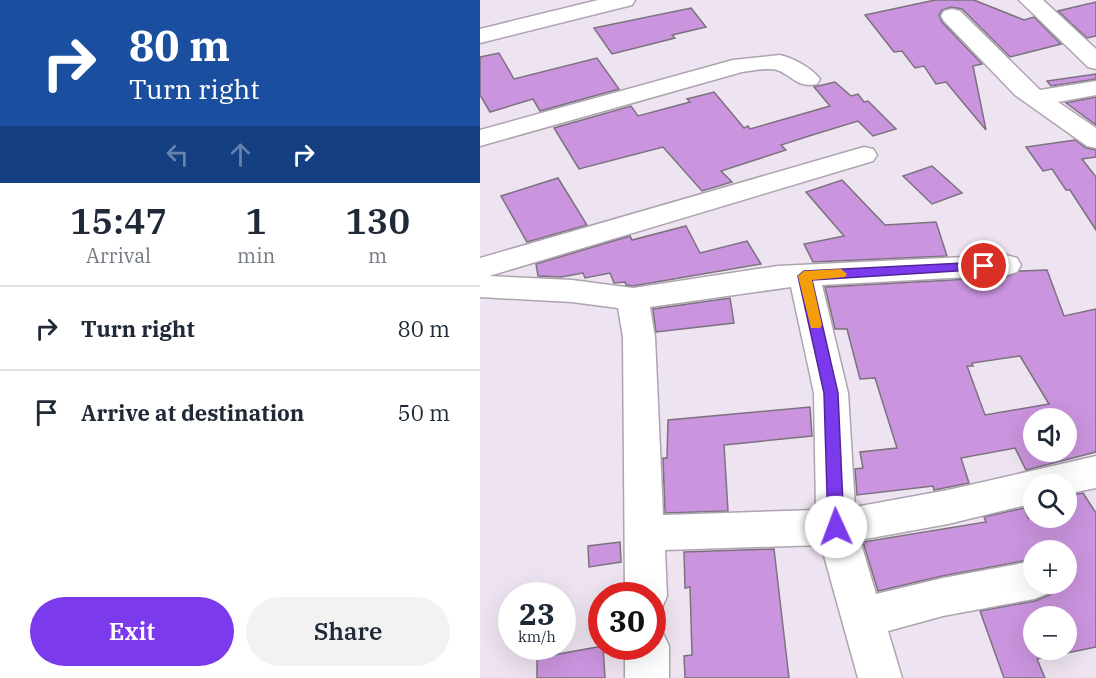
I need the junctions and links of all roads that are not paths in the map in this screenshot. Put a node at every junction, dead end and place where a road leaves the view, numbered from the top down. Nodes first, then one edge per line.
1 (624, 0) edge
2 (1030, 0) edge
3 (952, 16) dead end
4 (480, 36) edge
5 (1096, 62) edge
6 (808, 79) dead end
7 (1096, 88) edge
8 (1036, 98) junction
9 (480, 138) edge
10 (1096, 140) edge
11 (864, 155) dead end
12 (1006, 265) dead end
13 (480, 268) edge
14 (804, 276) junction
15 (480, 286) edge
16 (633, 299) junction
17 (1096, 472) edge
18 (1077, 476) edge
19 (1023, 490) edge
20 (836, 527) junction
21 (645, 533) junction
22 (646, 582) edge
23 (1023, 582) edge
24 (861, 618) junction
25 (647, 660) edge
26 (647, 678) edge
27 (880, 678) edge

1 - 4 street
2 - 5 street
3 - 8 street
6 - 9 street
7 - 8 street
8 - 10 street
11 - 13 street
12 - 14 street
14 - 16 street
14 - 20 street
15 - 16 street
16 - 21 street
17 - 18 street
19 - 20 street
20 - 21 street
20 - 24 street
21 - 22 street
23 - 24 street
24 - 27 street
25 - 26 street

